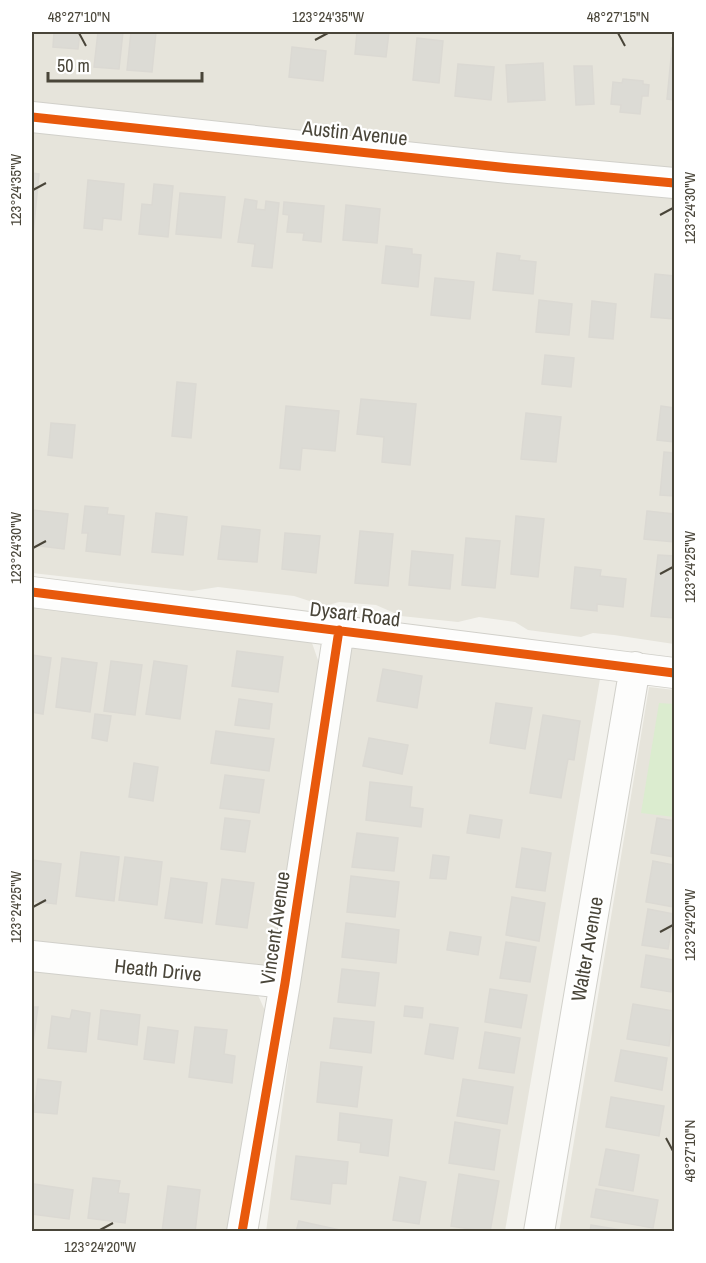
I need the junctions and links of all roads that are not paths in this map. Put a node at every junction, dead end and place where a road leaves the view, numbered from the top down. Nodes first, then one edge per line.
1 (32, 117) edge
2 (675, 183) edge
3 (32, 592) edge
4 (339, 630) junction
5 (636, 667) junction
6 (675, 673) edge
7 (32, 956) edge
8 (285, 983) junction
9 (242, 1232) edge
10 (539, 1232) edge

1 - 2 street, Austin Avenue
3 - 4 street, Dysart Road
4 - 5 street, Dysart Road
4 - 8 street, Vincent Avenue
5 - 6 street, Dysart Road
5 - 10 street, Walter Avenue
7 - 8 street, Heath Drive
8 - 9 street, Vincent Avenue

